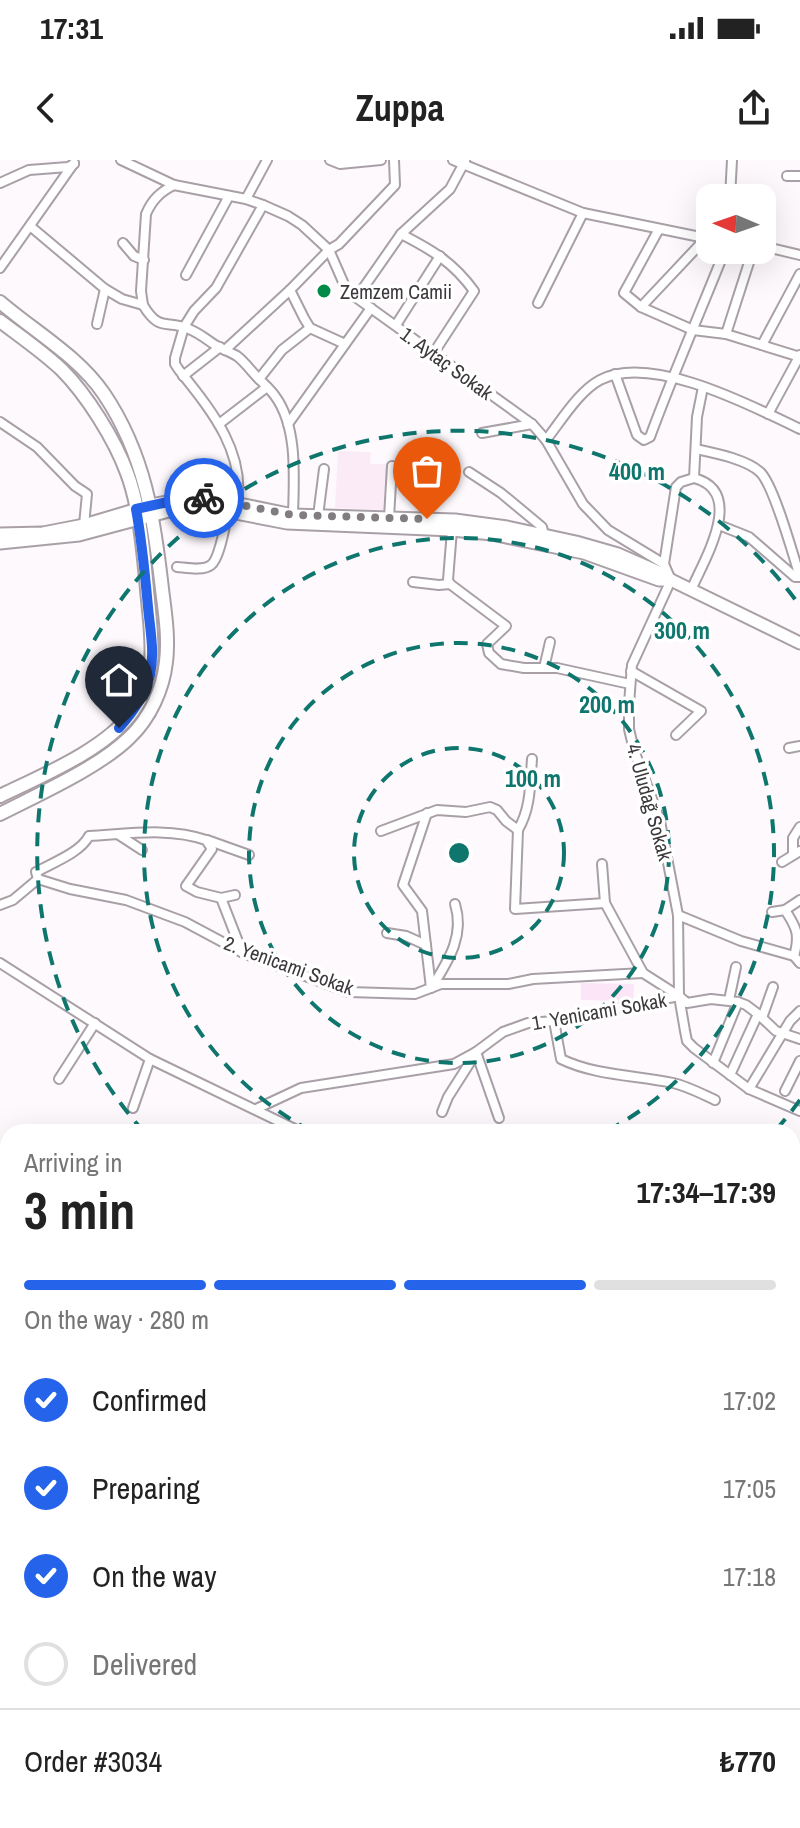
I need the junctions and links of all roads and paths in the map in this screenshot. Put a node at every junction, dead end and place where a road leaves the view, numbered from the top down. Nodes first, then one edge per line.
1 (121, 160) edge
2 (267, 160) edge
3 (330, 160) edge
4 (381, 160) edge
5 (394, 160) edge
6 (453, 160) edge
7 (732, 160) edge
8 (76, 162) edge
9 (464, 162) edge
10 (787, 176) dead end
11 (800, 176) edge
12 (2, 181) edge
13 (731, 184) edge
14 (174, 185) junction
15 (229, 196) junction
16 (246, 199) junction
17 (263, 205) junction
18 (583, 213) junction
19 (30, 226) junction
20 (659, 229) junction
21 (401, 234) junction
22 (696, 236) edge
23 (123, 243) dead end
24 (776, 249) edge
25 (329, 250) junction
26 (696, 250) edge
27 (800, 255) edge
28 (440, 256) junction
29 (144, 260) junction
30 (719, 264) edge
31 (748, 264) edge
32 (0, 268) edge
33 (800, 274) edge
34 (186, 275) dead end
35 (105, 289) junction
36 (290, 290) junction
37 (357, 297) junction
38 (0, 302) edge
39 (538, 303) dead end
40 (143, 305) junction
41 (641, 307) junction
42 (371, 308) junction
43 (0, 321) edge
44 (97, 324) dead end
45 (396, 325) junction
46 (184, 327) junction
47 (310, 328) junction
48 (693, 330) junction
49 (726, 334) junction
50 (345, 344) junction
51 (762, 345) junction
52 (222, 349) junction
53 (433, 354) junction
54 (800, 356) edge
55 (615, 374) junction
56 (183, 376) junction
57 (672, 376) junction
58 (259, 379) junction
59 (267, 387) junction
60 (703, 387) junction
61 (768, 414) junction
62 (0, 422) edge
63 (219, 424) junction
64 (288, 424) junction
65 (532, 424) junction
66 (800, 429) edge
67 (482, 433) dead end
68 (546, 440) junction
69 (696, 449) junction
70 (392, 466) dead end
71 (324, 469) dead end
72 (469, 472) dead end
73 (694, 478) junction
74 (232, 509) junction
75 (151, 510) junction
76 (137, 515) junction
77 (293, 515) junction
78 (318, 516) junction
79 (389, 518) junction
80 (419, 524) junction
81 (84, 525) junction
82 (719, 525) junction
83 (452, 530) junction
84 (0, 534) edge
85 (544, 535) junction
86 (0, 543) edge
87 (664, 564) junction
88 (177, 567) dead end
89 (800, 577) edge
90 (671, 580) junction
91 (413, 582) dead end
92 (450, 584) junction
93 (691, 590) junction
94 (550, 642) dead end
95 (800, 643) edge
96 (544, 668) junction
97 (631, 671) junction
98 (630, 684) junction
99 (676, 735) dead end
100 (800, 746) edge
101 (789, 748) dead end
102 (532, 759) dead end
103 (0, 796) edge
104 (427, 813) junction
105 (0, 814) edge
106 (800, 827) edge
107 (518, 830) junction
108 (381, 831) dead end
109 (118, 835) junction
110 (206, 840) junction
111 (142, 850) dead end
112 (796, 853) edge
113 (249, 855) dead end
114 (782, 862) dead end
115 (602, 864) dead end
116 (38, 879) junction
117 (235, 895) dead end
118 (221, 898) junction
119 (800, 900) edge
120 (605, 903) junction
121 (455, 904) dead end
122 (0, 905) edge
123 (785, 910) junction
124 (772, 912) dead end
125 (678, 915) junction
126 (387, 933) dead end
127 (426, 945) junction
128 (243, 953) junction
129 (797, 959) edge
130 (0, 963) edge
131 (736, 967) dead end
132 (643, 973) junction
133 (773, 987) dead end
134 (431, 988) junction
135 (679, 996) junction
136 (734, 1001) junction
137 (800, 1011) edge
138 (760, 1016) junction
139 (554, 1021) junction
140 (95, 1023) junction
141 (783, 1034) junction
142 (800, 1039) edge
143 (476, 1052) junction
144 (150, 1059) junction
145 (800, 1061) edge
146 (713, 1063) junction
147 (730, 1075) junction
148 (59, 1079) dead end
149 (749, 1089) junction
150 (785, 1091) dead end
151 (715, 1100) dead end
152 (133, 1108) dead end
153 (256, 1109) junction
154 (800, 1111) edge
155 (442, 1112) dead end
156 (499, 1118) dead end
157 (283, 1124) edge

1 - 14 street, 1. Aytaç Sokak
2 - 16 street
3 - 4 street
5 - 25 street
6 - 9 street
7 - 13 street
8 - 12 street
8 - 19 street
9 - 18 street
9 - 21 street
10 - 11 street
14 - 15 street, 1. Aytaç Sokak
14 - 29 street
15 - 16 street, 1. Aytaç Sokak
15 - 34 street
16 - 17 street, 1. Aytaç Sokak
17 - 25 street, 1. Aytaç Sokak
17 - 46 street
18 - 20 street
18 - 39 street
19 - 32 street
19 - 35 street
20 - 22 street
20 - 41 street
21 - 28 street
21 - 37 street
23 - 29 street
24 - 27 street
25 - 36 street
25 - 37 street, 1. Aytaç Sokak
26 - 41 street
28 - 45 street
28 - 53 street
29 - 40 street
30 - 48 street
31 - 49 street
33 - 51 street
35 - 40 street
35 - 44 street
36 - 47 street
36 - 52 street
37 - 42 street, 1. Aytaç Sokak
38 - 75 main road
40 - 46 street
41 - 48 street
42 - 45 street, 1. Aytaç Sokak
42 - 50 street
43 - 76 main road
45 - 53 street, 1. Aytaç Sokak
46 - 52 street
46 - 56 street
47 - 50 street
47 - 58 street
48 - 49 street
48 - 57 street
49 - 51 street
50 - 64 street
51 - 54 street
52 - 56 street
52 - 58 street
53 - 65 street, 1. Aytaç Sokak
54 - 61 street
55 - 57 street
55 - 57 street
55 - 68 street
56 - 63 street
57 - 60 street
58 - 59 street
59 - 63 street
59 - 64 street
60 - 61 street
60 - 69 street
61 - 66 street
62 - 81 street
63 - 74 street
64 - 77 street
65 - 67 street
65 - 68 street, 1. Aytaç Sokak
68 - 87 street, 1. Aytaç Sokak
69 - 73 street
69 - 89 street
70 - 79 street
71 - 78 street
72 - 85 street
73 - 82 street
73 - 87 street
74 - 75 street
74 - 77 street
74 - 80 street
74 - 88 street
75 - 76 street
75 - 105 main road
76 - 81 street
76 - 86 street
76 - 103 main road
77 - 78 street
78 - 79 street
79 - 80 street
80 - 83 street
80 - 85 street
81 - 84 street
82 - 89 street
82 - 93 street
83 - 90 street
83 - 92 street
85 - 90 street
87 - 90 street
90 - 93 street
90 - 97 street, 4. Uludağ Sokak
91 - 92 street
92 - 96 street
93 - 95 street
94 - 96 street
96 - 98 street
97 - 98 street, 4. Uludağ Sokak
97 - 99 street
98 - 125 street, 4. Uludağ Sokak
100 - 101 street
102 - 107 street
104 - 107 street
104 - 108 street
104 - 127 street
106 - 112 street
107 - 120 street
109 - 110 street
109 - 111 street
109 - 116 street
110 - 113 street
110 - 118 street
112 - 114 street
115 - 120 street
116 - 122 street
116 - 128 street, 2. Yenicami Sokak
117 - 118 street
118 - 128 street
119 - 123 street
120 - 132 street
121 - 134 street
123 - 124 street
123 - 129 street
125 - 129 street
125 - 135 street, 4. Uludağ Sokak
126 - 127 street
127 - 134 street
128 - 134 street, 2. Yenicami Sokak
130 - 140 street
131 - 136 street
132 - 134 street, 2. Yenicami Sokak
132 - 135 street
133 - 138 street
135 - 136 street, 1. Yenicami Sokak
135 - 139 street, 1. Yenicami Sokak
135 - 146 street, 4. Uludağ Sokak
136 - 138 street
136 - 146 street
137 - 141 street
138 - 141 street
138 - 147 street
139 - 143 street, 1. Yenicami Sokak
139 - 151 street
140 - 144 street
140 - 148 street
141 - 142 street
141 - 149 street
143 - 153 street, 1. Yenicami Sokak
143 - 155 street
143 - 156 street
144 - 152 street
144 - 153 street
145 - 150 street
146 - 147 street
147 - 149 street
149 - 154 street
153 - 157 street

